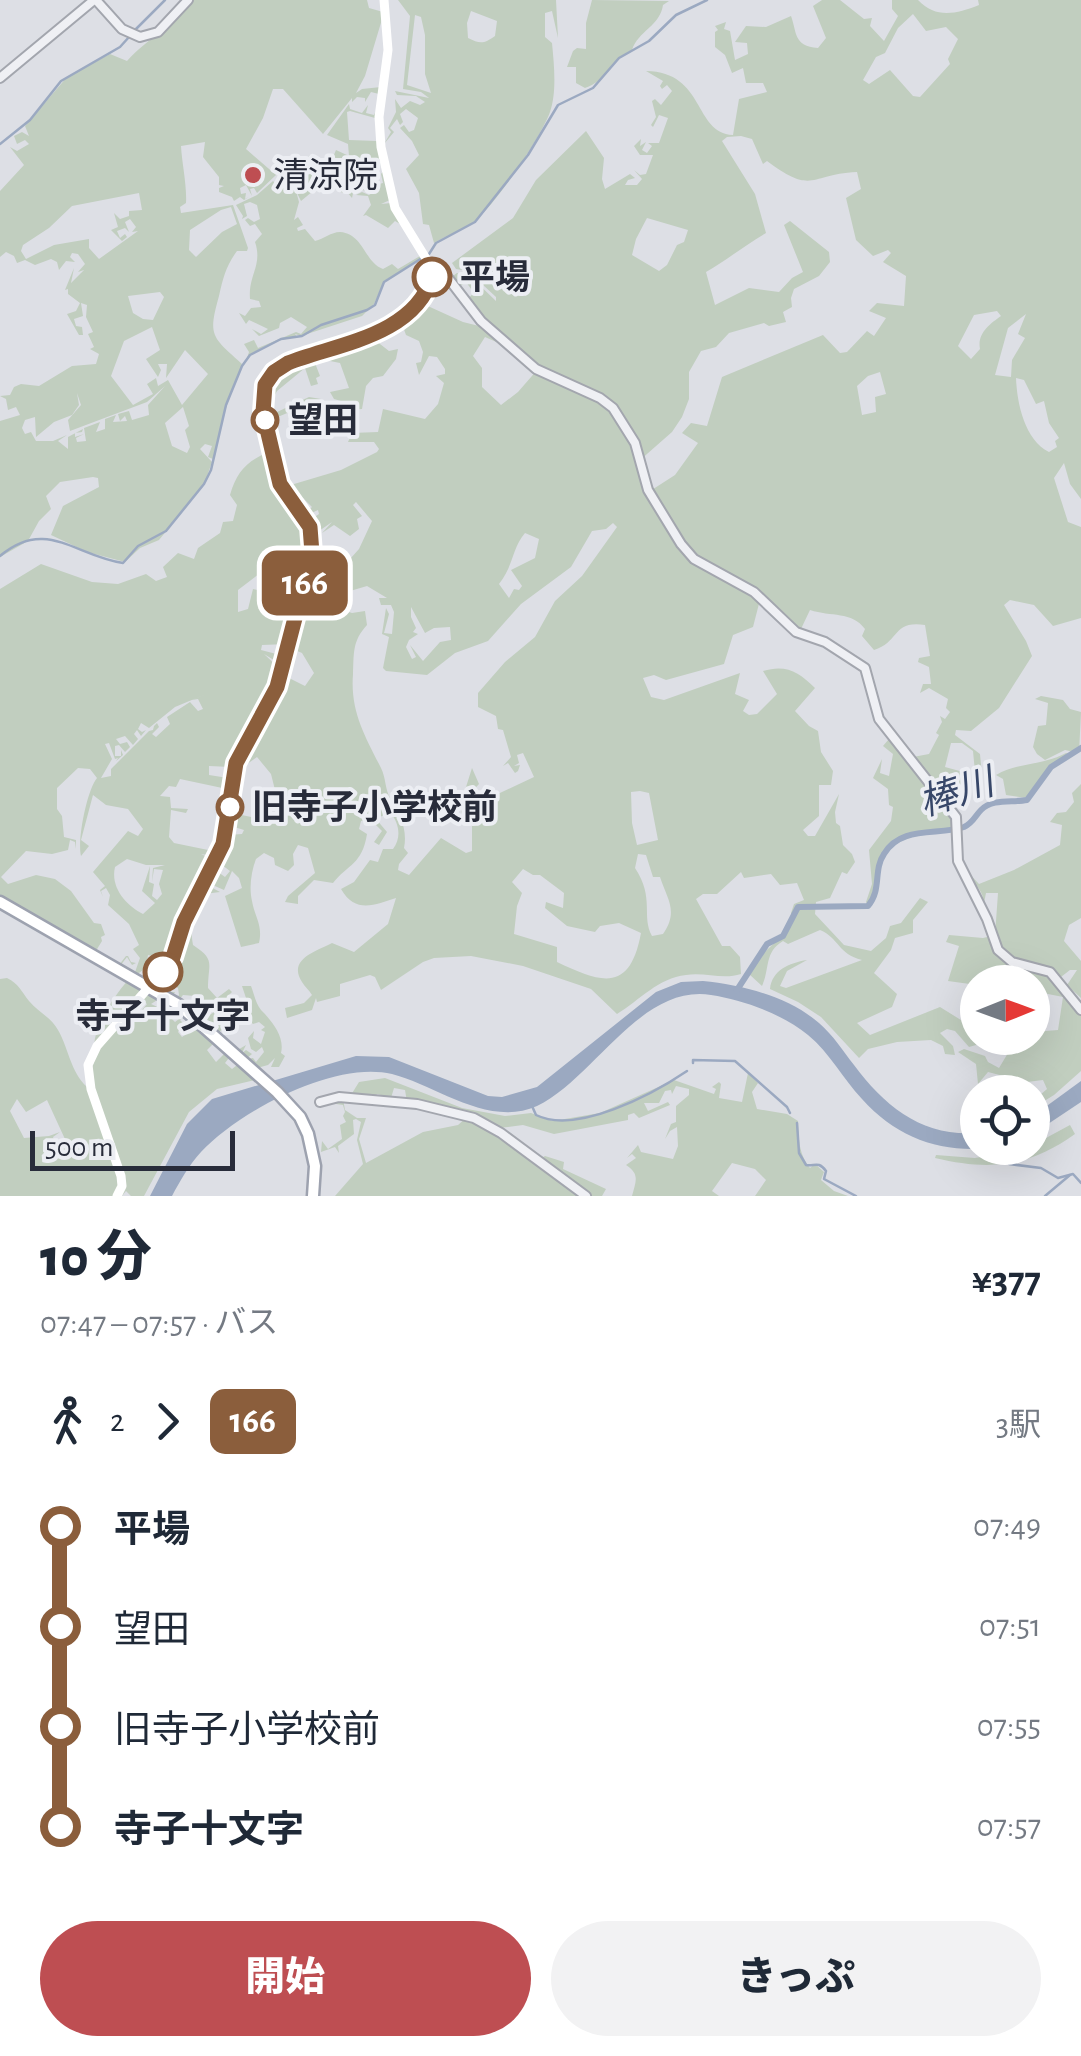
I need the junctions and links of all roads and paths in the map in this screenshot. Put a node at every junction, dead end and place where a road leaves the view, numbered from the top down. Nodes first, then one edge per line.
1 (95, 0) edge
2 (188, 0) edge
3 (384, 0) edge
4 (0, 78) edge
5 (432, 271) junction
6 (0, 902) edge
7 (150, 988) junction
8 (1081, 1010) edge
9 (320, 1102) dead end
10 (117, 1196) edge
11 (313, 1196) edge
12 (586, 1196) edge

1 - 2 street
1 - 4 street
3 - 5 main road
5 - 7 main road
5 - 8 street
6 - 7 main road
7 - 10 main road
7 - 11 main road
9 - 12 street

